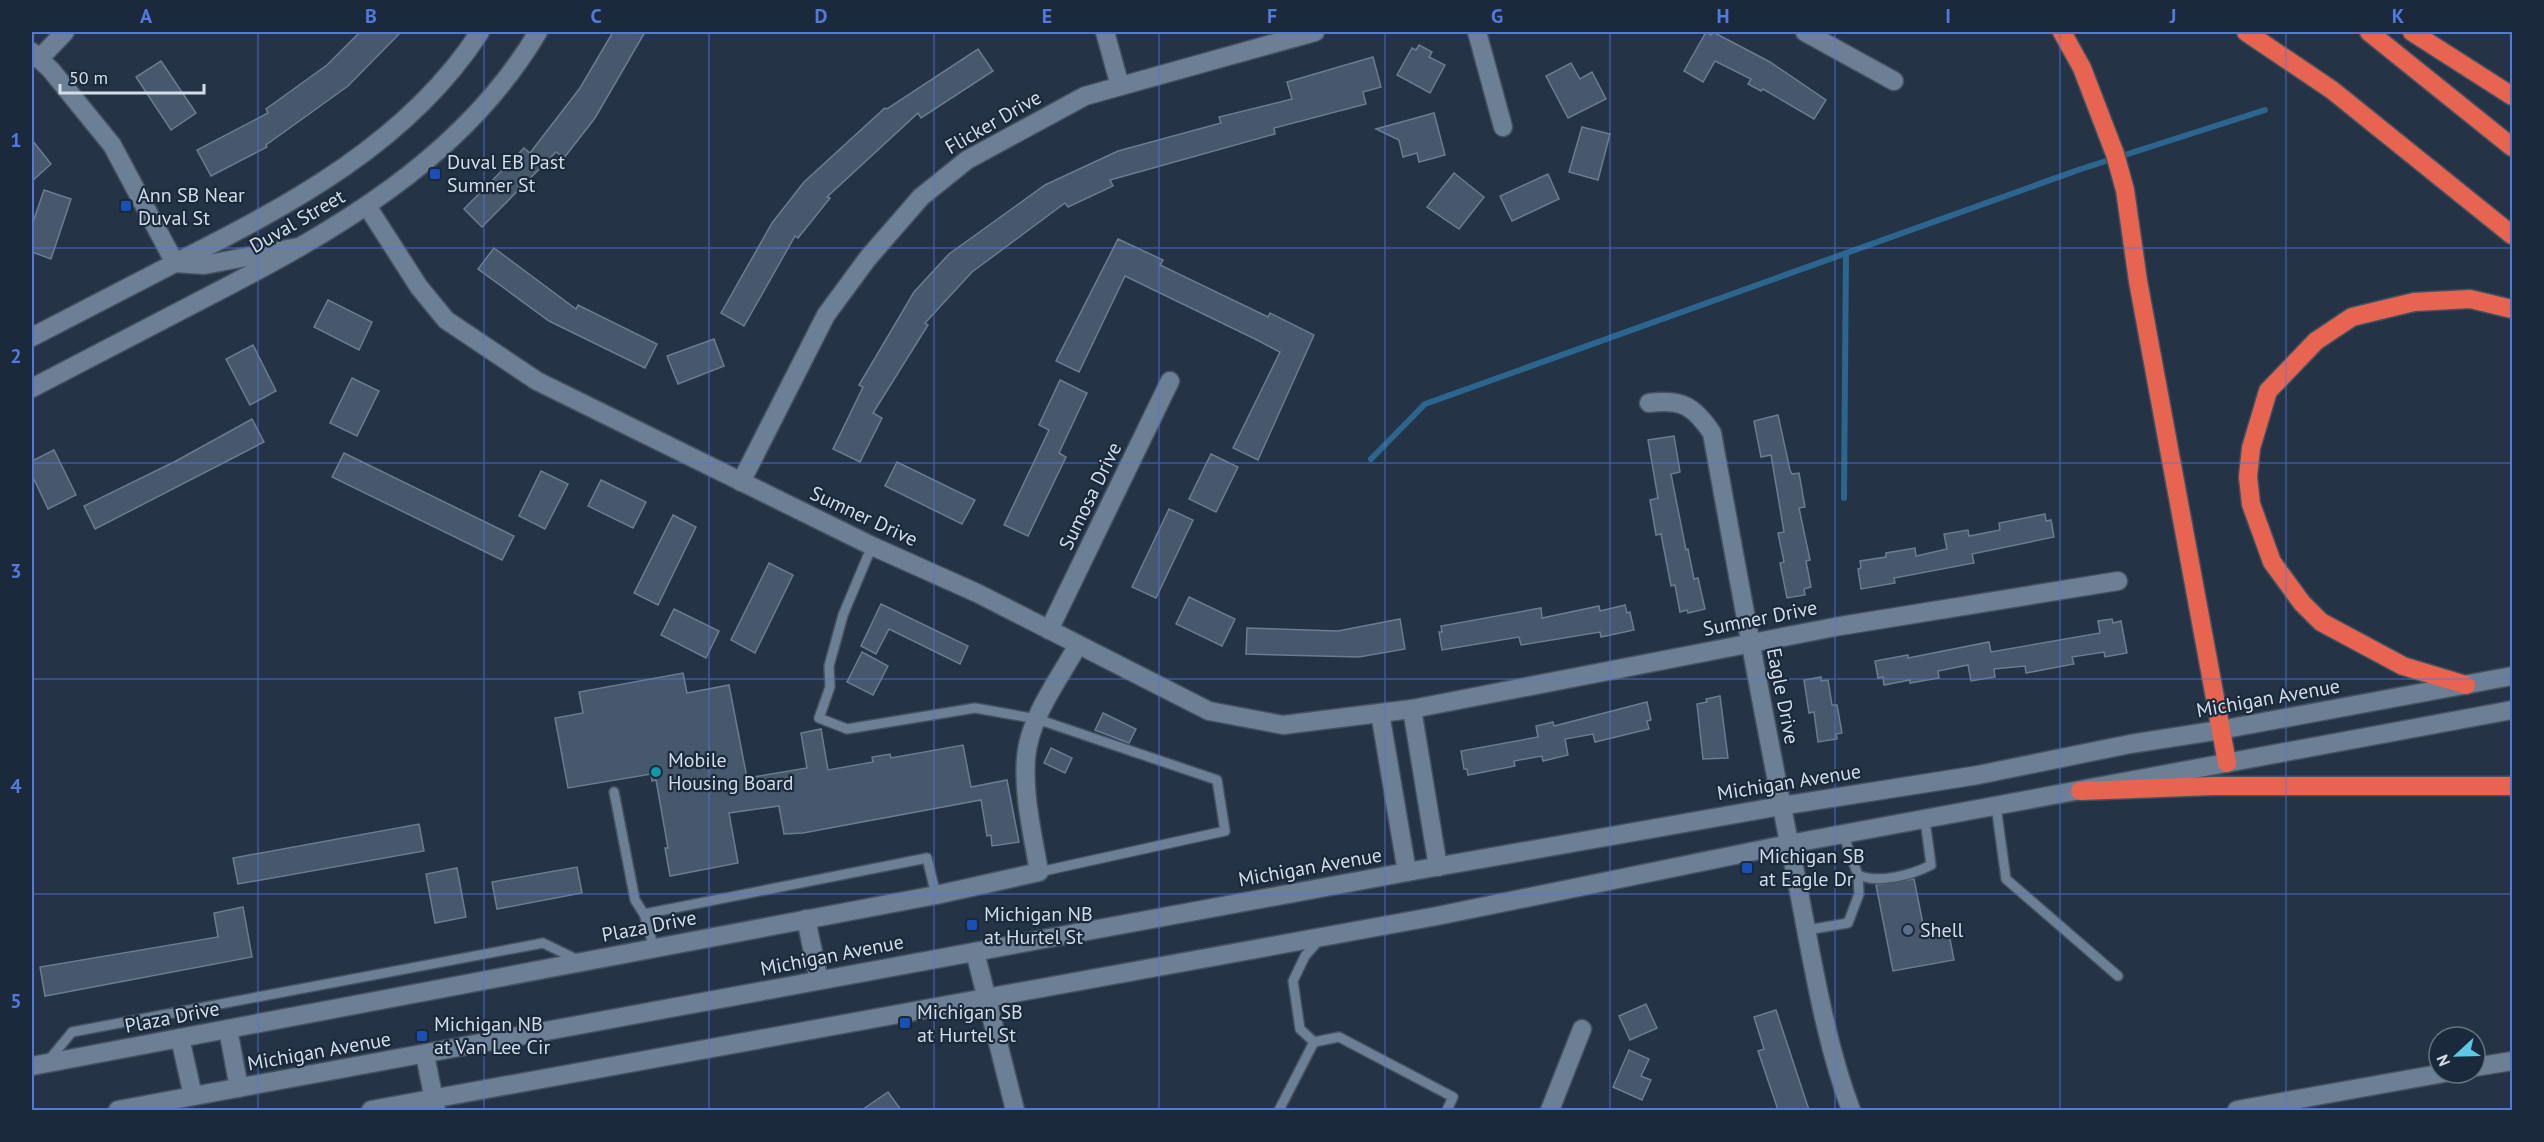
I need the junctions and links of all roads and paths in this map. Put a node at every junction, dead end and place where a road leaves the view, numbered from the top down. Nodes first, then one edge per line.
1 (65, 32) edge
2 (480, 32) edge
3 (538, 32) edge
4 (1105, 32) edge
5 (1315, 32) edge
6 (1477, 32) edge
7 (1805, 32) edge
8 (2062, 32) edge
9 (2246, 32) edge
10 (2369, 32) edge
11 (2412, 32) edge
12 (35, 55) edge
13 (1894, 81) dead end
14 (1120, 86) junction
15 (2512, 96) edge
16 (1503, 127) dead end
17 (2512, 147) edge
18 (367, 206) junction
19 (2512, 235) edge
20 (301, 246) junction
21 (174, 263) junction
22 (2512, 309) edge
23 (32, 337) edge
24 (1170, 381) dead end
25 (32, 388) edge
26 (1649, 403) dead end
27 (741, 482) junction
28 (872, 546) junction
29 (2118, 581) dead end
30 (1049, 630) junction
31 (1750, 643) junction
32 (1078, 645) junction
33 (2512, 676) edge
34 (2466, 685) junction
35 (1412, 709) junction
36 (2512, 710) edge
37 (1380, 713) junction
38 (1037, 719) junction
39 (2220, 730) junction
40 (2227, 763) junction
41 (2512, 786) edge
42 (2080, 791) junction
43 (614, 792) dead end
44 (1781, 806) junction
45 (1996, 807) junction
46 (1925, 819) junction
47 (1843, 834) junction
48 (1789, 844) junction
49 (1438, 867) junction
50 (1039, 872) junction
51 (1407, 872) junction
52 (1858, 875) junction
53 (936, 895) junction
54 (644, 914) junction
55 (806, 920) junction
56 (1807, 930) junction
57 (1322, 937) junction
58 (654, 948) junction
59 (975, 952) junction
60 (583, 962) junction
61 (2118, 976) dead end
62 (819, 980) junction
63 (985, 997) junction
64 (228, 1029) junction
65 (1582, 1029) dead end
66 (180, 1038) junction
67 (1314, 1042) junction
68 (425, 1055) junction
69 (2512, 1061) edge
70 (38, 1065) edge
71 (2487, 1065) edge
72 (2427, 1076) edge
73 (239, 1088) junction
74 (193, 1096) junction
75 (435, 1105) edge
76 (118, 1110) edge
77 (371, 1110) edge
78 (1015, 1110) edge
79 (1279, 1110) edge
80 (1447, 1110) edge
81 (1551, 1110) edge
82 (1851, 1110) edge
83 (2243, 1110) edge

1 - 12 street
2 - 21 street, Duval Street
3 - 18 street, Duval Street
4 - 14 street
5 - 14 street, Flicker Drive
6 - 16 street
7 - 13 street
8 - 39 highway
9 - 19 highway
10 - 17 highway
11 - 15 highway
12 - 21 street
14 - 27 street, Flicker Drive
18 - 20 street, Duval Street
18 - 27 street, Sumner Drive
20 - 21 street
20 - 25 street, Duval Street
21 - 23 street, Duval Street
22 - 34 highway
24 - 30 street, Sumosa Drive
26 - 31 street, Eagle Drive
27 - 28 street, Sumner Drive
28 - 30 street, Sumner Drive
28 - 38 lane
29 - 31 street, Sumner Drive
30 - 32 street, Sumner Drive
31 - 35 street, Sumner Drive
31 - 44 street, Eagle Drive
32 - 37 street, Sumner Drive
32 - 38 street
33 - 34 street, Michigan Avenue
34 - 39 street, Michigan Avenue
35 - 37 street, Sumner Drive
35 - 49 street
36 - 40 street
37 - 51 street
38 - 50 street
38 - 50 lane
39 - 40 highway
39 - 44 street, Michigan Avenue
40 - 42 street
41 - 42 highway
42 - 45 street
43 - 54 lane
44 - 48 street, Eagle Drive
44 - 49 street, Michigan Avenue
45 - 46 street
45 - 61 lane
46 - 47 street
46 - 52 lane
47 - 48 street
47 - 52 lane
48 - 56 street, Eagle Drive
48 - 57 street
49 - 51 street, Michigan Avenue
50 - 53 street, Plaza Drive
51 - 59 street, Michigan Avenue
52 - 56 lane
53 - 54 lane
53 - 55 street, Plaza Drive
54 - 58 lane
55 - 58 street, Plaza Drive
55 - 62 street
56 - 82 street, Eagle Drive
57 - 63 street
57 - 67 lane
58 - 60 street, Plaza Drive
59 - 62 street, Michigan Avenue
59 - 63 street
60 - 64 street, Plaza Drive
60 - 70 lane
62 - 68 street, Michigan Avenue
63 - 75 street
63 - 78 street
64 - 66 street, Plaza Drive
64 - 73 street
65 - 81 street
66 - 70 street, Plaza Drive
66 - 74 street
67 - 79 lane
67 - 80 lane
68 - 73 street, Michigan Avenue
68 - 75 street
69 - 71 street
72 - 83 street
73 - 74 street, Michigan Avenue
74 - 76 street, Michigan Avenue
75 - 77 street

